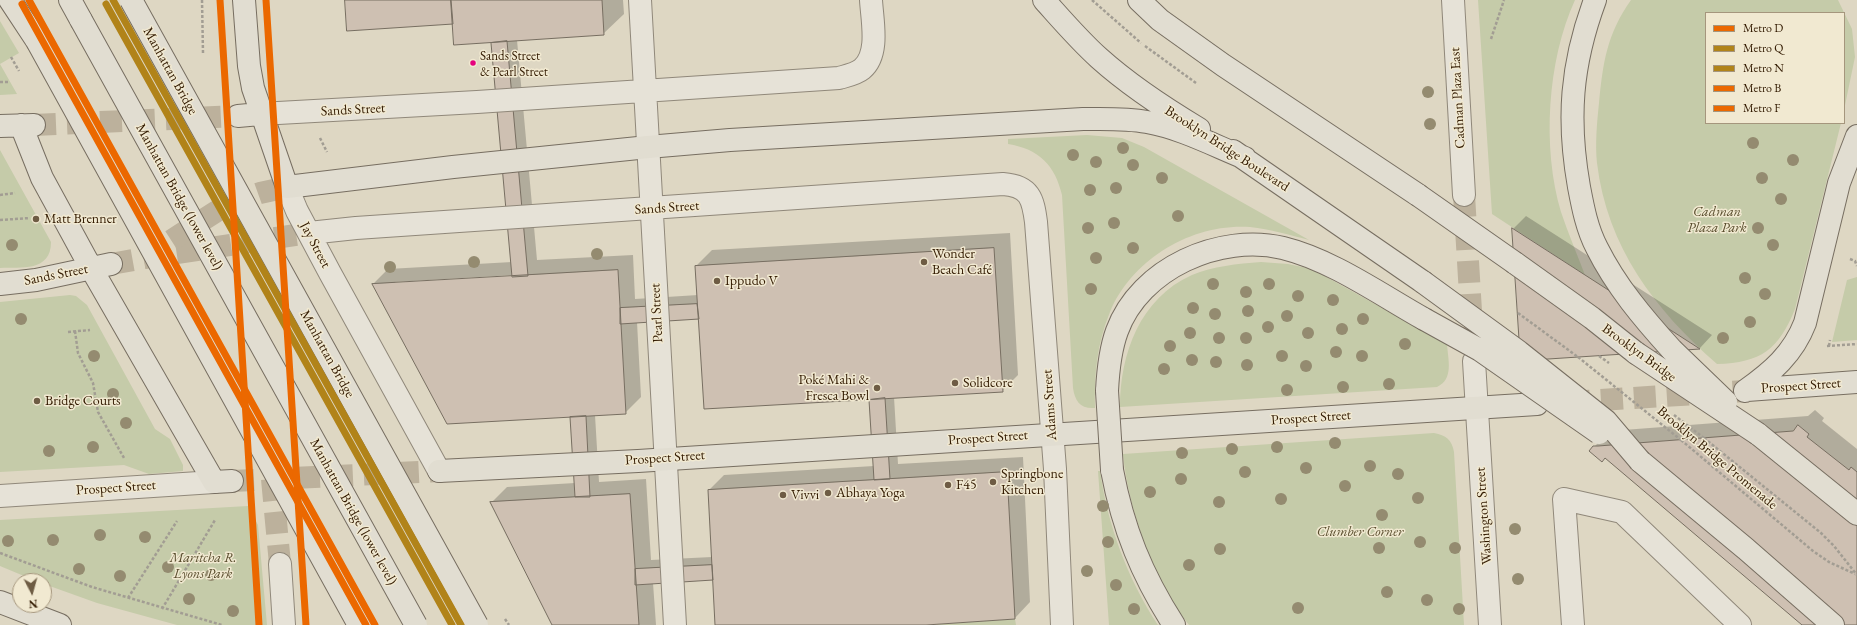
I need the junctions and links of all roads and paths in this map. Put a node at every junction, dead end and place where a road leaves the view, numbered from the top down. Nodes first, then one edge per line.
1 (10, 0) edge
2 (18, 0) edge
3 (70, 0) edge
4 (131, 0) edge
5 (244, 0) edge
6 (640, 0) edge
7 (871, 0) edge
8 (1044, 0) edge
9 (1139, 0) edge
10 (1453, 0) edge
11 (1504, 0) edge
12 (1595, 0) edge
13 (202, 1) edge
14 (1491, 39) dead end
15 (37, 41) junction
16 (203, 53) dead end
17 (0, 82) edge
18 (9, 82) dead end
19 (645, 90) junction
20 (260, 114) junction
21 (238, 116) tunnel mouth
22 (18, 125) edge
23 (1857, 136) edge
24 (320, 138) dead end
25 (648, 147) junction
26 (326, 152) dead end
27 (1245, 158) junction
28 (287, 187) junction
29 (1024, 189) joint
30 (15, 193) dead end
31 (0, 195) edge
32 (1464, 195) tunnel mouth
33 (651, 209) junction
34 (30, 218) dead end
35 (0, 220) edge
36 (309, 233) junction
37 (101, 266) junction
38 (0, 284) edge
39 (1518, 313) dead end
40 (90, 330) dead end
41 (75, 331) junction
42 (68, 332) dead end
43 (1857, 344) edge
44 (1824, 346) dead end
45 (1474, 361) tunnel mouth
46 (1857, 382) edge
47 (1537, 404) dead end
48 (1477, 407) junction
49 (1052, 434) junction
50 (1758, 434) junction
51 (1704, 438) dead end
52 (124, 458) dead end
53 (665, 458) junction
54 (1640, 461) junction
55 (439, 471) joint
56 (223, 481) joint
57 (0, 496) edge
58 (1857, 514) edge
59 (215, 520) dead end
60 (177, 521) dead end
61 (0, 553) edge
62 (280, 564) tunnel mouth
63 (1856, 574) edge
64 (128, 598) junction
65 (0, 602) edge
66 (162, 609) junction
67 (60, 625) edge
68 (222, 625) edge
69 (284, 625) edge
70 (359, 625) edge
71 (416, 625) edge
72 (478, 625) edge
73 (675, 625) edge
74 (1062, 625) edge
75 (1174, 625) edge
76 (1490, 625) edge
77 (1573, 625) edge
78 (1740, 625) edge
79 (1833, 625) edge

1 - 15 main road
2 - 15 main road
3 - 71 main road, Manhattan Bridge (lower level), bridge
4 - 72 main road, Manhattan Bridge, bridge
5 - 20 main road, Jay Street
6 - 19 street, Pearl Street
7 - 19 street, Sands Street
8 - 27 main road, Brooklyn Bridge Boulevard
9 - 50 main road, Brooklyn Bridge, bridge
10 - 32 street, Cadman Plaza East
11 - 14 path
12 - 50 main road, bridge
13 - 16 path
15 - 70 main road, bridge
17 - 18 path
19 - 20 street, Sands Street
19 - 25 street, Pearl Street
20 - 21 main road, Sands Street
20 - 28 main road, Jay Street
22 - 37 main road
23 - 46 main road, Prospect Street
24 - 26 path
25 - 27 main road
25 - 28 main road
25 - 33 street, Pearl Street
27 - 54 main road, Brooklyn Bridge Boulevard, bridge
28 - 36 street, Jay Street
29 - 33 street, Sands Street
29 - 49 street, Adams Street
30 - 31 path
33 - 36 street, Sands Street
33 - 53 street, Pearl Street
34 - 35 path
36 - 55 street, Jay Street
37 - 38 main road, Sands Street
37 - 56 main road
39 - 63 path, Brooklyn Bridge Promenade, bridge
40 - 41 path
41 - 42 path
41 - 52 path
43 - 44 path
45 - 48 street
47 - 48 main road, Prospect Street
48 - 49 main road, Prospect Street
48 - 76 street, Washington Street
49 - 53 main road, Prospect Street
49 - 74 street, Adams Street
50 - 58 main road, Brooklyn Bridge
51 - 63 path, Brooklyn Bridge Promenade
53 - 55 main road, Prospect Street
53 - 73 street, Pearl Street
54 - 75 main road, bridge
54 - 79 main road
56 - 57 street, Prospect Street
59 - 66 path
60 - 64 path
61 - 64 path
62 - 69 street
64 - 66 path
65 - 67 main road
66 - 68 path
77 - 78 street

